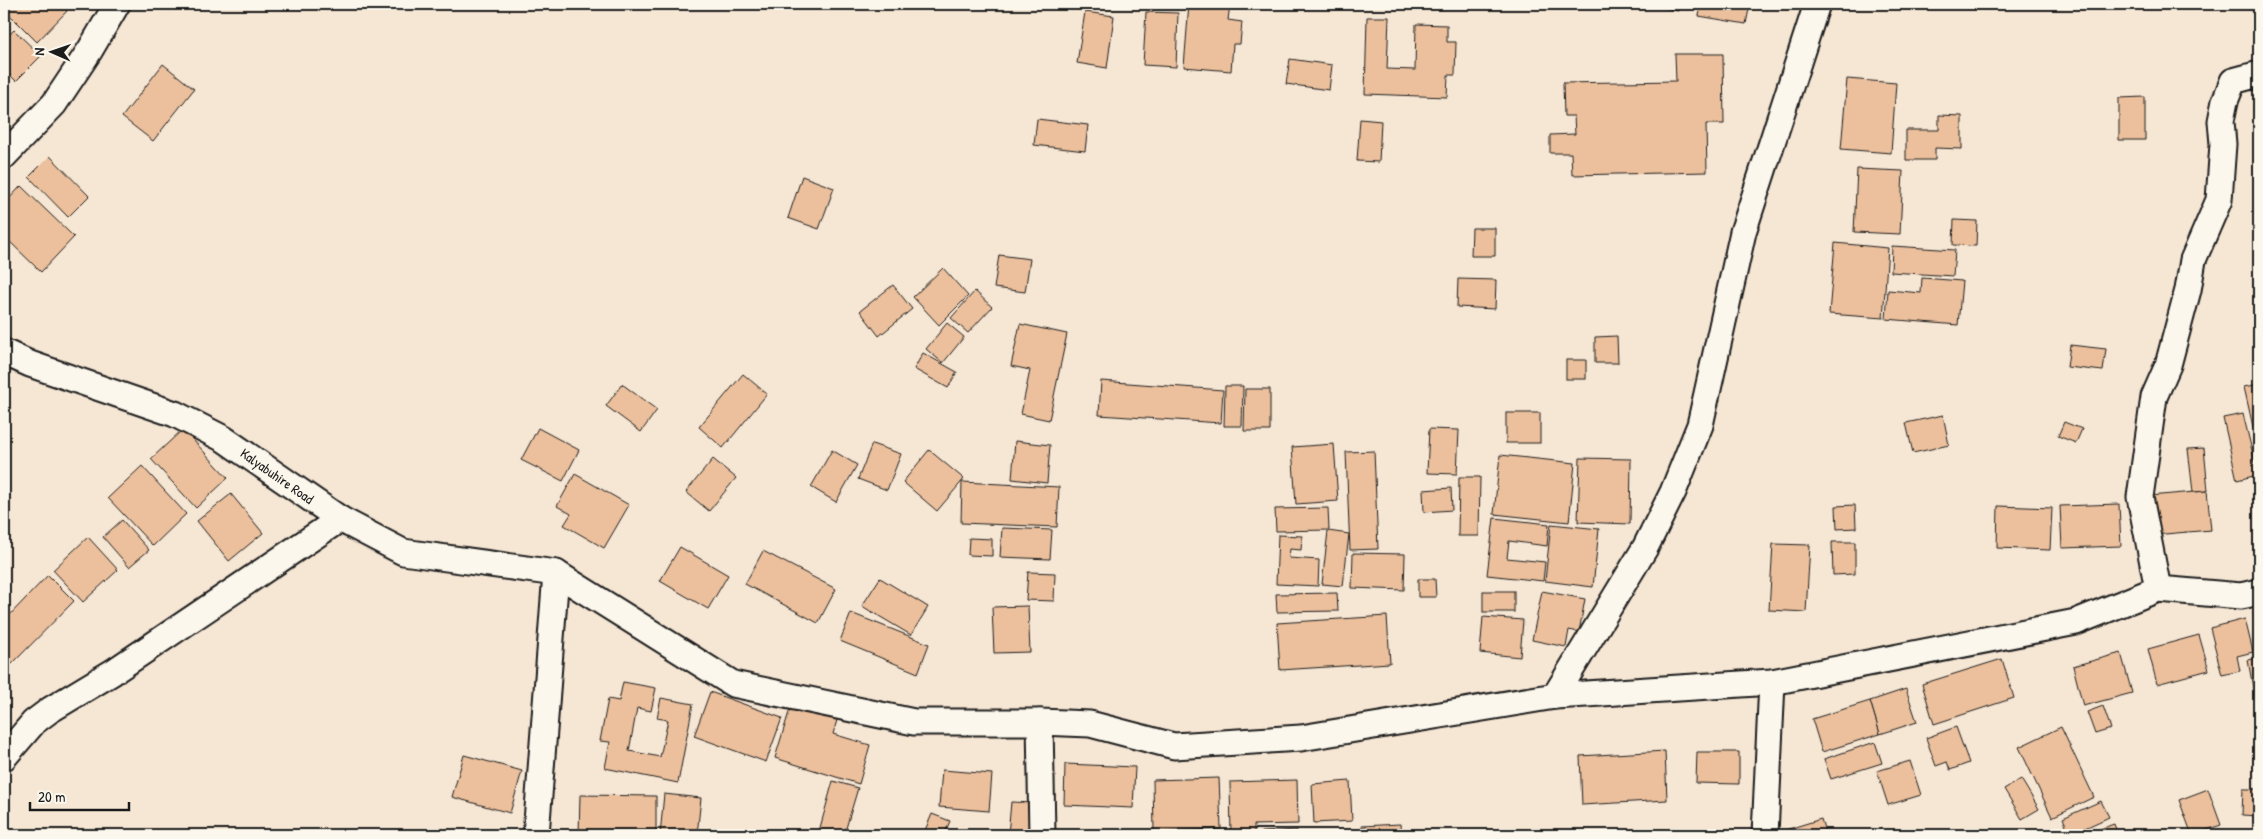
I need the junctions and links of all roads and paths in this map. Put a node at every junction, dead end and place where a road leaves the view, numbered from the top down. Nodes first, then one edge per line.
1 (117, 4) edge
2 (1818, 4) edge
3 (2259, 74) edge
4 (4, 156) edge
5 (4, 352) edge
6 (340, 519) junction
7 (556, 573) junction
8 (2158, 589) junction
9 (2259, 592) edge
10 (1772, 682) junction
11 (1555, 696) junction
12 (1040, 722) junction
13 (4, 757) edge
14 (536, 835) edge
15 (1042, 835) edge
16 (1765, 835) edge

1 - 4 street
2 - 11 street
3 - 8 street
5 - 6 street, Kalyabuhire Road
6 - 7 street, Kalyabuhire Road
6 - 13 street
7 - 12 street
7 - 14 street
8 - 9 street
8 - 10 street
10 - 11 street
10 - 16 street
11 - 12 street
12 - 15 street

